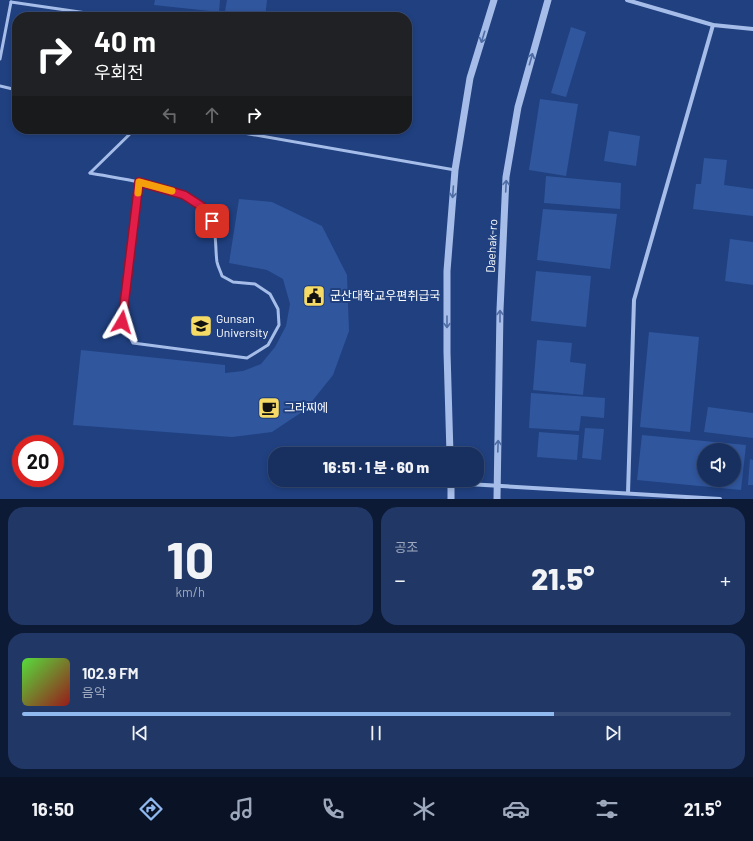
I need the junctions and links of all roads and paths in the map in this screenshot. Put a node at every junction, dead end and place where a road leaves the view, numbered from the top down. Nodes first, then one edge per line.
1 (494, 0) edge
2 (548, 0) edge
3 (627, 0) edge
4 (11, 1) edge
5 (82, 12) edge
6 (713, 25) junction
7 (753, 29) edge
8 (0, 59) edge
9 (0, 86) edge
10 (12, 89) edge
11 (130, 134) edge
12 (250, 134) edge
13 (455, 170) junction
14 (139, 182) junction
15 (450, 447) edge
16 (484, 484) edge
17 (497, 485) junction
18 (451, 487) edge
19 (628, 492) junction
20 (451, 499) edge
21 (496, 499) edge
22 (720, 499) edge

1 -> 13 street
17 -> 2 street, Daehak-ro
3 - 6 street
4 - 5 lane
4 - 8 lane
6 - 7 street
6 - 19 street
9 - 10 lane
11 - 14 lane
12 - 13 lane
13 -> 15 street
14 - 14 lane
16 - 17 street
17 - 19 street
17 - 21 street, Daehak-ro
18 - 20 street
19 - 22 street

